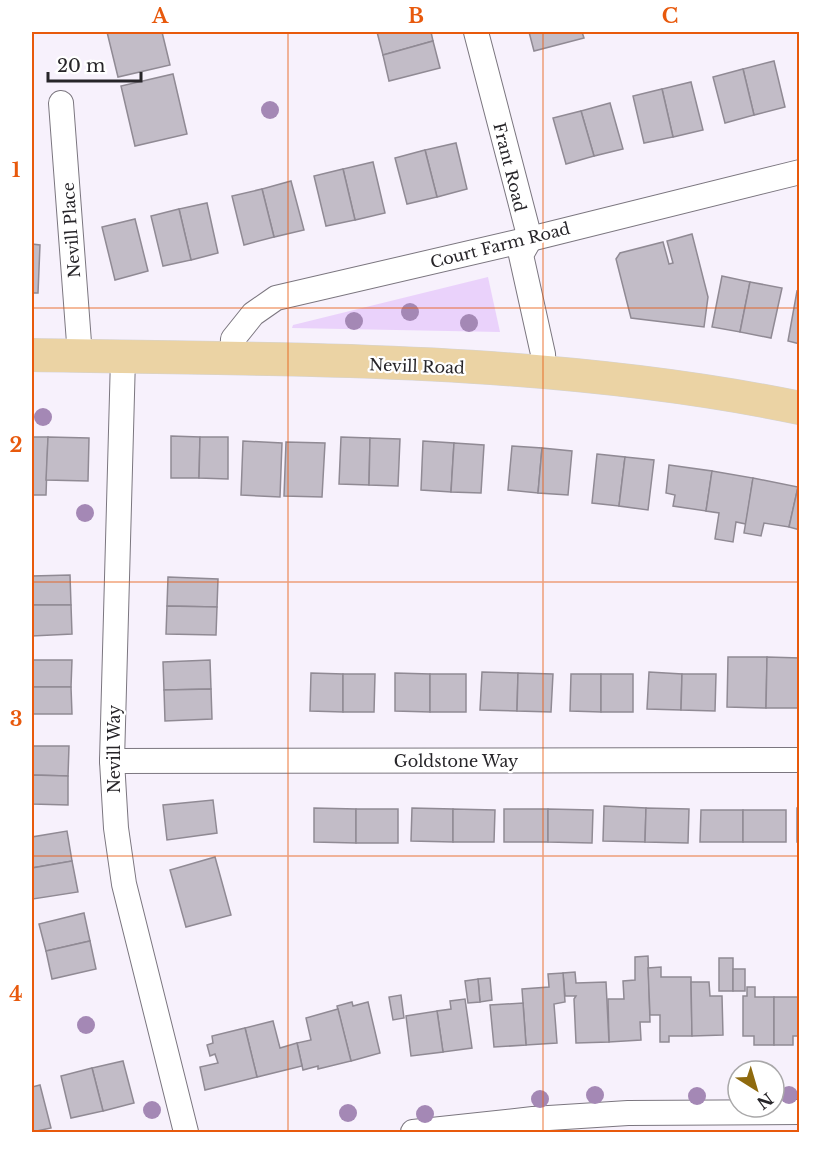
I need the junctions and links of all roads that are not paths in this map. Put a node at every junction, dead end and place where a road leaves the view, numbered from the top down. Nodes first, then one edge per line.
1 (476, 32) edge
2 (61, 104) dead end
3 (800, 172) edge
4 (530, 239) junction
5 (32, 355) edge
6 (80, 356) junction
7 (123, 358) junction
8 (232, 358) junction
9 (544, 371) junction
10 (800, 408) edge
11 (800, 760) edge
12 (112, 761) junction
13 (800, 1112) edge
14 (186, 1132) edge
15 (413, 1132) edge

1 - 4 street, Frant Road
2 - 6 street, Nevill Place
3 - 4 street, Court Farm Road
4 - 8 street, Court Farm Road
4 - 9 street, Frant Road
5 - 6 main road, Nevill Road
6 - 7 main road, Nevill Road
7 - 8 main road, Nevill Road
7 - 12 street, Nevill Way
8 - 9 main road, Nevill Road
9 - 10 main road, Nevill Road
11 - 12 street, Goldstone Way
12 - 14 street, Nevill Way
13 - 15 street

